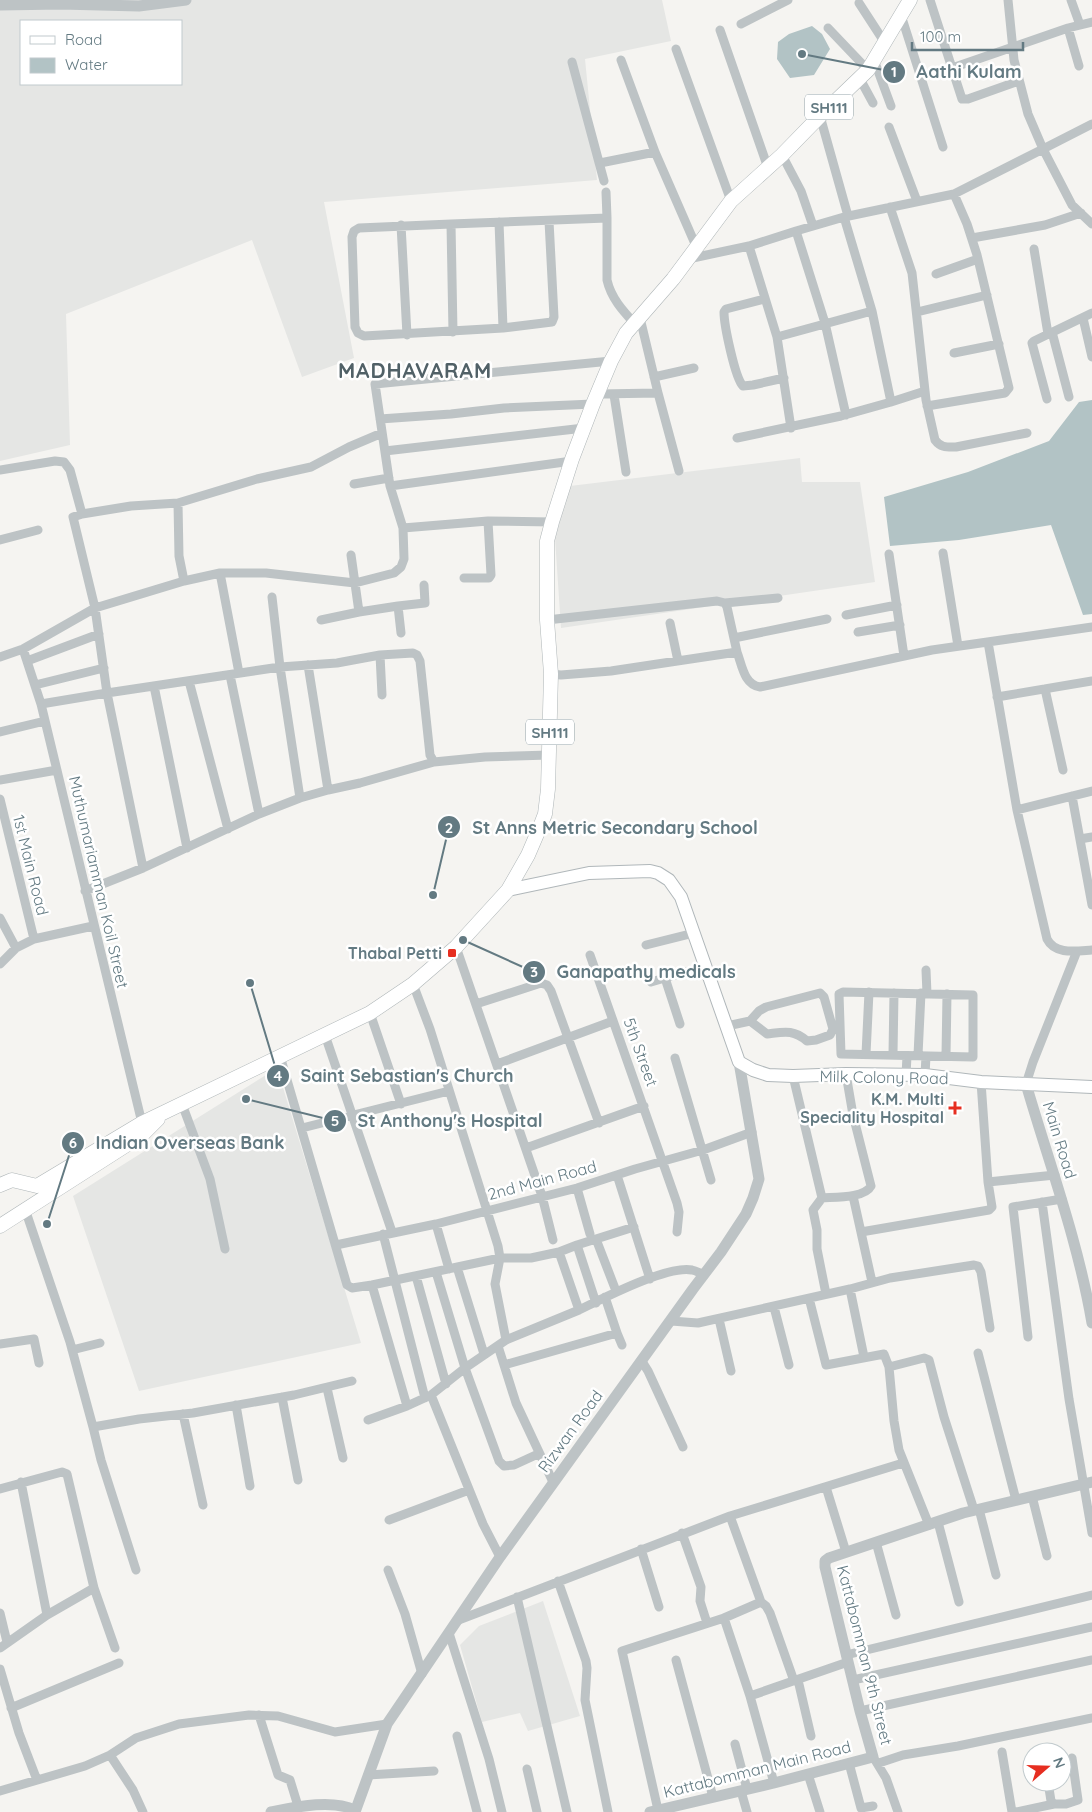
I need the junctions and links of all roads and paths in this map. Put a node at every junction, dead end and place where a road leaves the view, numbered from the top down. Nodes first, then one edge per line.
1 (186, 0) edge
2 (788, 0) edge
3 (910, 0) edge
4 (930, 0) edge
5 (1008, 0) edge
6 (1071, 0) edge
7 (161, 2) edge
8 (859, 3) dead end
9 (0, 5) edge
10 (901, 16) junction
11 (1092, 22) edge
12 (741, 24) dead end
13 (1080, 25) junction
14 (828, 28) dead end
15 (1068, 28) junction
16 (720, 30) dead end
17 (885, 43) junction
18 (1012, 48) junction
19 (676, 49) dead end
20 (621, 60) dead end
21 (572, 62) dead end
22 (1079, 66) dead end
23 (952, 68) junction
24 (868, 70) junction
25 (1019, 81) junction
26 (873, 103) dead end
27 (891, 106) dead end
28 (820, 116) junction
29 (1092, 124) edge
30 (889, 127) dead end
31 (943, 147) dead end
32 (1043, 149) junction
33 (655, 152) junction
34 (782, 155) junction
35 (600, 163) junction
36 (768, 168) junction
37 (604, 181) dead end
38 (606, 192) dead end
39 (954, 194) junction
40 (731, 201) junction
41 (918, 201) junction
42 (890, 207) junction
43 (1081, 213) junction
44 (846, 216) junction
45 (607, 218) junction
46 (550, 221) junction
47 (499, 222) junction
48 (451, 224) junction
49 (1092, 224) edge
50 (401, 225) junction
51 (813, 226) junction
52 (796, 231) junction
53 (972, 238) junction
54 (696, 246) junction
55 (748, 246) junction
56 (1034, 248) dead end
57 (688, 259) junction
58 (978, 259) junction
59 (936, 274) dead end
60 (987, 295) junction
61 (764, 299) junction
62 (872, 311) junction
63 (917, 312) junction
64 (1092, 313) edge
65 (1083, 318) junction
66 (638, 321) junction
67 (825, 323) junction
68 (503, 328) junction
69 (453, 332) junction
70 (1050, 333) junction
71 (407, 335) junction
72 (777, 337) junction
73 (999, 344) junction
74 (954, 353) dead end
75 (1092, 357) edge
76 (611, 361) junction
77 (694, 368) dead end
78 (654, 377) junction
79 (784, 378) junction
80 (925, 391) junction
81 (658, 393) junction
82 (614, 395) junction
83 (1069, 396) dead end
84 (595, 399) junction
85 (1047, 399) dead end
86 (891, 402) junction
87 (928, 406) junction
88 (846, 415) junction
89 (380, 419) junction
90 (584, 428) junction
91 (792, 428) junction
92 (1027, 433) dead end
93 (382, 434) junction
94 (737, 438) dead end
95 (385, 451) junction
96 (572, 461) junction
97 (0, 470) edge
98 (679, 471) dead end
99 (626, 472) dead end
100 (389, 482) junction
101 (354, 484) dead end
102 (178, 503) junction
103 (82, 514) junction
104 (488, 521) junction
105 (552, 522) junction
106 (403, 528) junction
107 (38, 530) dead end
108 (0, 540) edge
109 (943, 553) dead end
110 (889, 554) dead end
111 (352, 555) dead end
112 (220, 574) junction
113 (464, 578) dead end
114 (184, 581) junction
115 (355, 583) junction
116 (424, 585) dead end
117 (272, 597) dead end
118 (778, 598) dead end
119 (725, 604) junction
120 (897, 605) junction
121 (398, 606) junction
122 (95, 608) junction
123 (359, 612) junction
124 (846, 615) dead end
125 (827, 619) dead end
126 (321, 620) dead end
127 (547, 620) junction
128 (670, 623) dead end
129 (900, 625) junction
130 (1092, 627) edge
131 (858, 632) dead end
132 (401, 633) dead end
133 (99, 634) junction
134 (734, 638) junction
135 (988, 642) junction
136 (958, 646) junction
137 (23, 649) junction
138 (737, 652) junction
139 (380, 655) junction
140 (904, 656) junction
141 (0, 657) edge
142 (27, 661) junction
143 (678, 661) junction
144 (308, 665) junction
145 (280, 667) junction
146 (104, 668) junction
147 (235, 674) junction
148 (551, 674) junction
149 (189, 681) junction
150 (1092, 681) edge
151 (35, 685) junction
152 (154, 686) junction
153 (1045, 689) junction
154 (107, 693) junction
155 (382, 695) dead end
156 (997, 697) junction
157 (41, 704) junction
158 (45, 721) junction
159 (0, 732) edge
160 (549, 755) junction
161 (434, 762) junction
162 (57, 770) junction
163 (1063, 770) dead end
164 (0, 780) edge
165 (328, 790) junction
166 (1092, 791) edge
167 (1072, 796) junction
168 (300, 798) junction
169 (0, 799) edge
170 (1017, 810) junction
171 (259, 814) junction
172 (228, 829) junction
173 (1092, 836) edge
174 (1080, 839) junction
175 (187, 848) junction
176 (143, 868) junction
177 (508, 890) junction
178 (85, 891) junction
179 (1092, 905) edge
180 (0, 918) edge
181 (93, 926) junction
182 (694, 933) junction
183 (34, 938) junction
184 (646, 945) dead end
185 (456, 947) junction
186 (16, 948) junction
187 (1092, 950) edge
188 (1077, 951) junction
189 (590, 955) dead end
190 (0, 964) edge
191 (706, 966) junction
192 (926, 970) dead end
193 (665, 978) junction
194 (651, 982) dead end
195 (413, 984) junction
196 (868, 992) junction
197 (894, 993) junction
198 (924, 994) junction
199 (947, 994) junction
200 (476, 1004) junction
201 (370, 1013) junction
202 (613, 1021) junction
203 (750, 1021) junction
204 (680, 1024) dead end
205 (727, 1026) junction
206 (325, 1035) junction
207 (568, 1038) junction
208 (866, 1054) junction
209 (893, 1054) junction
210 (922, 1055) junction
211 (280, 1056) junction
212 (907, 1056) junction
213 (946, 1056) junction
214 (675, 1058) dead end
215 (739, 1062) junction
216 (497, 1064) junction
217 (846, 1074) junction
218 (906, 1075) junction
219 (925, 1075) junction
220 (793, 1076) junction
221 (980, 1082) junction
222 (1026, 1084) junction
223 (1092, 1087) edge
224 (449, 1091) junction
225 (182, 1104) junction
226 (401, 1104) junction
227 (644, 1106) junction
228 (163, 1114) junction
229 (352, 1117) junction
230 (142, 1123) junction
231 (599, 1123) junction
232 (302, 1128) junction
233 (752, 1132) junction
234 (526, 1148) junction
235 (703, 1150) junction
236 (662, 1160) junction
237 (617, 1175) junction
238 (1055, 1175) junction
239 (711, 1180) dead end
240 (988, 1182) junction
241 (0, 1185) edge
242 (577, 1188) junction
243 (542, 1196) junction
244 (853, 1196) junction
245 (822, 1198) junction
246 (1062, 1199) junction
247 (1042, 1202) junction
248 (31, 1206) junction
249 (486, 1211) junction
250 (436, 1224) junction
251 (0, 1226) edge
252 (634, 1227) junction
253 (392, 1232) junction
254 (677, 1232) dead end
255 (861, 1232) junction
256 (383, 1234) junction
257 (593, 1237) junction
258 (553, 1240) dead end
259 (336, 1244) junction
260 (577, 1245) junction
261 (225, 1249) dead end
262 (558, 1252) junction
263 (500, 1258) junction
264 (453, 1268) junction
265 (436, 1272) junction
266 (703, 1274) junction
267 (416, 1276) junction
268 (650, 1279) junction
269 (395, 1280) junction
270 (872, 1282) junction
271 (372, 1285) junction
272 (850, 1289) junction
273 (616, 1292) junction
274 (826, 1294) junction
275 (605, 1297) junction
276 (809, 1298) junction
277 (596, 1302) junction
278 (774, 1307) junction
279 (578, 1310) junction
280 (719, 1319) junction
281 (671, 1321) junction
282 (1092, 1323) edge
283 (990, 1328) dead end
284 (617, 1333) junction
285 (1028, 1337) dead end
286 (506, 1340) junction
287 (100, 1343) dead end
288 (0, 1344) edge
289 (622, 1345) dead end
290 (498, 1346) junction
291 (72, 1350) junction
292 (978, 1353) dead end
293 (484, 1354) junction
294 (864, 1357) junction
295 (641, 1360) junction
296 (39, 1363) dead end
297 (504, 1365) junction
298 (789, 1365) dead end
299 (889, 1366) junction
300 (465, 1368) junction
301 (731, 1371) dead end
302 (352, 1381) dead end
303 (446, 1384) junction
304 (326, 1388) junction
305 (428, 1396) junction
306 (282, 1397) junction
307 (236, 1405) junction
308 (406, 1406) junction
309 (183, 1414) junction
310 (368, 1420) dead end
311 (93, 1427) junction
312 (683, 1446) dead end
313 (538, 1454) junction
314 (343, 1458) dead end
315 (903, 1463) junction
316 (298, 1480) dead end
317 (21, 1482) junction
318 (553, 1482) junction
319 (1087, 1483) edge
320 (250, 1486) dead end
321 (826, 1487) junction
322 (0, 1489) edge
323 (469, 1490) junction
324 (1032, 1496) junction
325 (1016, 1500) junction
326 (203, 1505) dead end
327 (976, 1510) junction
328 (730, 1516) junction
329 (388, 1520) dead end
330 (933, 1523) junction
331 (682, 1533) junction
332 (1092, 1533) edge
333 (876, 1542) junction
334 (641, 1549) junction
335 (846, 1552) junction
336 (1047, 1556) dead end
337 (500, 1557) junction
338 (136, 1570) dead end
339 (388, 1570) dead end
340 (996, 1575) dead end
341 (558, 1581) junction
342 (94, 1588) junction
343 (1092, 1595) edge
344 (516, 1598) junction
345 (761, 1602) junction
346 (959, 1602) dead end
347 (659, 1607) dead end
348 (0, 1613) edge
349 (47, 1615) junction
350 (896, 1615) dead end
351 (724, 1618) junction
352 (456, 1621) junction
353 (707, 1623) junction
354 (1092, 1627) edge
355 (449, 1633) junction
356 (7, 1642) junction
357 (0, 1648) edge
358 (115, 1648) dead end
359 (847, 1659) junction
360 (676, 1660) dead end
361 (1092, 1660) edge
362 (119, 1663) dead end
363 (0, 1669) edge
364 (422, 1674) junction
365 (796, 1680) junction
366 (852, 1680) junction
367 (750, 1696) junction
368 (11, 1708) junction
369 (860, 1711) junction
370 (259, 1715) junction
371 (1092, 1718) edge
372 (387, 1724) junction
373 (457, 1736) dead end
374 (811, 1736) dead end
375 (736, 1744) dead end
376 (1002, 1752) dead end
377 (110, 1755) junction
378 (1072, 1758) dead end
379 (876, 1760) junction
380 (849, 1763) junction
381 (527, 1770) dead end
382 (434, 1771) dead end
383 (808, 1774) junction
384 (368, 1775) junction
385 (37, 1780) junction
386 (774, 1783) junction
387 (744, 1790) junction
388 (0, 1791) edge
389 (1050, 1792) edge
390 (713, 1797) junction
391 (1054, 1804) junction
392 (298, 1806) junction
393 (873, 1806) dead end
394 (1067, 1808) edge
395 (355, 1811) edge
396 (659, 1811) edge
397 (143, 1812) edge
398 (271, 1812) edge
399 (477, 1812) edge
400 (502, 1812) edge
401 (537, 1812) edge
402 (567, 1812) edge
403 (608, 1812) edge
404 (747, 1812) edge
405 (820, 1812) edge
406 (898, 1812) edge
407 (1012, 1812) edge
408 (1016, 1812) edge

1 - 7 street
2 - 12 street
3 - 10 main road, SH111
4 - 23 street
5 - 18 street
6 - 13 street
7 - 9 street
8 - 17 street
10 - 17 main road, SH111
10 - 31 street
11 - 13 street
13 - 15 street
14 - 24 street
15 - 18 street
15 - 22 street
16 - 36 street
17 - 24 main road, SH111
18 - 23 street
18 - 25 street
19 - 40 street
20 - 33 street
21 - 35 street
23 - 25 street
24 - 26 street
24 - 27 street
24 - 28 main road, SH111
25 - 32 street
28 - 34 main road, SH111
28 - 44 street
29 - 32 street
30 - 41 street
32 - 39 street
32 - 43 street
33 - 35 street
33 - 54 street
34 - 36 main road, SH111
34 - 51 street
35 - 37 street
36 - 40 main road, SH111
38 - 45 street
39 - 41 street
39 - 53 street
40 - 54 main road, SH111
41 - 42 street
42 - 44 street
42 - 63 street
43 - 49 street
43 - 53 street
44 - 51 street
44 - 62 street
45 - 46 street
45 - 66 street
46 - 47 street
46 - 68 street
47 - 48 street
47 - 68 street
48 - 50 street
48 - 69 street
50 - 71 street
50 - 71 street
51 - 52 street
52 - 55 street
52 - 67 street
53 - 58 street
54 - 57 main road, SH111
55 - 57 street
55 - 61 street
56 - 70 street
57 - 66 main road, SH111
58 - 59 street
58 - 60 street
60 - 63 street
60 - 73 street
61 - 72 street
61 - 79 street
62 - 67 street
62 - 86 street
63 - 80 street
64 - 65 street
65 - 70 street
65 - 75 street
66 - 76 main road, SH111
66 - 78 street
67 - 72 street
67 - 88 street
68 - 69 street
69 - 71 street
70 - 83 street
70 - 85 street
72 - 79 street
73 - 74 street
73 - 87 street
76 - 84 main road, SH111
76 - 89 street
77 - 78 street
78 - 81 street
79 - 91 street
80 - 86 street
80 - 87 street
81 - 82 street
81 - 98 street
82 - 84 street
82 - 99 street
84 - 89 street
84 - 90 main road, SH111
86 - 88 street
87 - 92 street
88 - 91 street
89 - 93 street
90 - 95 street
90 - 96 main road, SH111
91 - 94 street
93 - 95 street
93 - 102 street
95 - 100 street
96 - 100 street
96 - 105 main road, SH111
97 - 103 street
100 - 101 street
100 - 106 street
102 - 103 street
102 - 114 street
103 - 122 street
104 - 105 street
104 - 106 street
104 - 113 street
105 - 127 main road, SH111
106 - 115 street
107 - 108 street
109 - 136 street
110 - 120 street
111 - 115 street
112 - 114 street
112 - 115 street
112 - 147 street
114 - 122 street
115 - 123 street
116 - 121 street
117 - 145 street
118 - 119 street
119 - 127 street
119 - 134 street
120 - 124 street
120 - 129 street
121 - 123 street
121 - 132 street
122 - 133 street
122 - 137 street
123 - 126 street
125 - 134 street
127 - 148 main road, SH111
128 - 143 street
129 - 131 street
129 - 140 street
130 - 135 street
133 - 142 street
133 - 146 street
134 - 138 street
135 - 136 street
135 - 156 street
136 - 140 street
137 - 141 street
137 - 142 street, Muthumariamman Koil Street
138 - 140 street
138 - 143 street
139 - 144 street
139 - 155 street
139 - 161 street
142 - 151 street, Muthumariamman Koil Street
143 - 148 street
144 - 145 street
144 - 165 street
145 - 147 street
145 - 168 street
146 - 151 street
146 - 154 street
147 - 149 street
147 - 171 street
148 - 160 main road, SH111
149 - 152 street
149 - 172 street
150 - 153 street
151 - 157 street, Muthumariamman Koil Street
152 - 154 street
152 - 175 street
153 - 156 street
153 - 163 street
154 - 157 street
154 - 176 street
156 - 170 street
157 - 158 street, Muthumariamman Koil Street
158 - 159 street
158 - 162 street, Muthumariamman Koil Street
160 - 161 street
160 - 177 main road, SH111
161 - 165 street
162 - 164 street
162 - 178 street, Muthumariamman Koil Street
165 - 168 street
166 - 167 street
167 - 170 street
167 - 174 street
168 - 171 street
169 - 183 street, 1st Main Road
170 - 188 street
171 - 172 street
172 - 175 street
173 - 174 street
174 - 179 street
175 - 176 street
176 - 178 street
177 - 182 main road
177 - 185 main road, SH111
178 - 181 street, Muthumariamman Koil Street
180 - 186 street
181 - 183 street
181 - 230 street, Muthumariamman Koil Street
182 - 184 street
182 - 191 main road
183 - 186 street
185 - 195 main road, SH111
185 - 200 street
186 - 190 street
187 - 188 street
188 - 222 street
189 - 202 street, 5th Street
191 - 193 street
191 - 205 main road
192 - 198 street
193 - 194 street
193 - 204 street
195 - 201 main road, SH111
195 - 224 street
196 - 197 street
196 - 208 street
196 - 208 street
197 - 198 street
197 - 209 street
198 - 199 street
198 - 210 street
199 - 213 street
199 - 213 street
200 - 207 street
200 - 216 street
201 - 206 main road, SH111
201 - 226 street
202 - 207 street
202 - 227 street, 5th Street
203 - 203 street
203 - 205 street
205 - 215 main road
206 - 211 main road, SH111
206 - 229 street
207 - 216 street
207 - 231 street
208 - 209 street
209 - 212 street
210 - 212 street
210 - 213 street
210 - 219 street
211 - 225 main road, SH111
211 - 232 street
212 - 218 street
214 - 235 street
215 - 220 main road, Milk Colony Road
215 - 233 street, Rizwan Road
216 - 234 street
217 - 218 main road, Milk Colony Road
217 - 220 main road, Milk Colony Road
217 - 244 street
218 - 219 main road, Milk Colony Road
219 - 221 main road, Milk Colony Road
220 - 245 street
221 - 222 main road, Milk Colony Road
221 - 240 street
222 - 223 main road, Milk Colony Road
222 - 238 street, Main Road
224 - 226 street
224 - 249 street
225 - 228 main road, SH111
225 - 261 street
226 - 229 street
227 - 231 street
227 - 236 street, 5th Street
228 - 230 main road, SH111
228 - 248 main road, SH111
229 - 232 street
229 - 253 street
230 - 241 main road, SH111
231 - 234 street
232 - 259 street
233 - 235 street, 2nd Main Road
233 - 266 street, Rizwan Road
234 - 243 street
235 - 236 street, 2nd Main Road
235 - 239 street
236 - 237 street, 2nd Main Road
236 - 254 street, 5th Street
237 - 242 street, 2nd Main Road
237 - 252 street
238 - 240 street
238 - 246 street, Main Road
240 - 255 street
242 - 243 street, 2nd Main Road
242 - 257 street
243 - 249 street, 2nd Main Road
243 - 258 street
244 - 245 street
244 - 255 street
245 - 274 street
246 - 247 street
246 - 282 street, Main Road
247 - 285 street
247 - 319 street
248 - 251 main road, SH111
248 - 291 street
249 - 250 street, 2nd Main Road
249 - 263 street
250 - 253 street, 2nd Main Road
250 - 264 street
252 - 257 street
252 - 268 street
253 - 256 street, 2nd Main Road
255 - 270 street
256 - 259 street, 2nd Main Road
256 - 269 street
257 - 260 street
257 - 273 street
259 - 271 street
260 - 262 street
260 - 277 street
262 - 263 street
262 - 279 street
263 - 264 street
263 - 286 street
264 - 265 street
264 - 293 street
265 - 267 street
265 - 300 street
266 - 268 street
266 - 281 street, Rizwan Road
267 - 269 street
267 - 303 street
268 - 273 street
269 - 271 street
269 - 305 street
270 - 272 street
270 - 283 street
271 - 308 street
272 - 274 street
272 - 294 street
273 - 275 street
274 - 276 street
275 - 277 street
275 - 284 street
276 - 278 street
276 - 294 street
277 - 279 street
278 - 280 street
278 - 298 street
279 - 286 street
280 - 281 street
280 - 301 street
281 - 295 street, Rizwan Road
284 - 289 street
284 - 297 street
286 - 290 street
287 - 291 street
288 - 296 street
290 - 293 street
290 - 297 street
291 - 311 street
292 - 325 street
293 - 300 street
294 - 299 street
295 - 312 street
295 - 318 street, Rizwan Road
297 - 313 street
299 - 315 street
299 - 327 street
300 - 303 street
300 - 313 street
302 - 304 street
303 - 305 street
304 - 306 street
304 - 314 street
305 - 308 street
305 - 323 street
306 - 307 street
306 - 316 street
307 - 309 street
307 - 320 street
308 - 310 street
309 - 311 street
309 - 326 street
311 - 338 street
313 - 318 street
315 - 321 street
315 - 330 street
317 - 322 street
317 - 342 street
317 - 349 street
318 - 337 street, Rizwan Road
319 - 324 street
319 - 332 street
321 - 328 street
321 - 335 street
323 - 329 street
323 - 337 street
324 - 325 street
324 - 336 street
325 - 327 street
327 - 330 street
327 - 340 street
328 - 331 street
328 - 345 street
330 - 333 street
330 - 346 street
331 - 334 street
331 - 353 street
333 - 335 street
333 - 350 street
334 - 341 street
334 - 347 street
335 - 359 street, Kattabomman 9th Street
337 - 352 street, Rizwan Road
339 - 364 street
341 - 344 street
341 - 403 street
342 - 349 street
342 - 358 street
343 - 359 street
344 - 352 street
344 - 402 street
345 - 351 street
345 - 365 street
348 - 356 street
349 - 356 street
351 - 353 street
351 - 367 street
352 - 355 street, Rizwan Road
353 - 396 street
354 - 366 street
355 - 364 street, Rizwan Road
355 - 400 street
356 - 357 street
359 - 365 street
359 - 366 street, Kattabomman 9th Street
360 - 390 street
361 - 369 street
362 - 368 street
363 - 368 street
364 - 372 street, Rizwan Road
365 - 367 street
365 - 374 street
366 - 369 street, Kattabomman 9th Street
367 - 386 street
368 - 385 street
369 - 379 street, Kattabomman 9th Street
370 - 372 street
370 - 377 street
370 - 392 street
371 - 379 street
372 - 384 street, Rizwan Road
373 - 399 street
375 - 387 street
376 - 407 street
377 - 385 street
377 - 397 street
378 - 394 street
379 - 380 street, Kattabomman Main Road
379 - 406 street
380 - 383 street, Kattabomman Main Road
380 - 393 street
381 - 401 street
382 - 384 street
383 - 386 street, Kattabomman Main Road
383 - 405 street
384 - 395 street, Rizwan Road
385 - 388 street
386 - 387 street, Kattabomman Main Road
387 - 390 street, Kattabomman Main Road
387 - 404 street
389 - 391 street
390 - 396 street, Kattabomman Main Road
391 - 394 street
391 - 408 street
392 - 395 street
392 - 398 street

